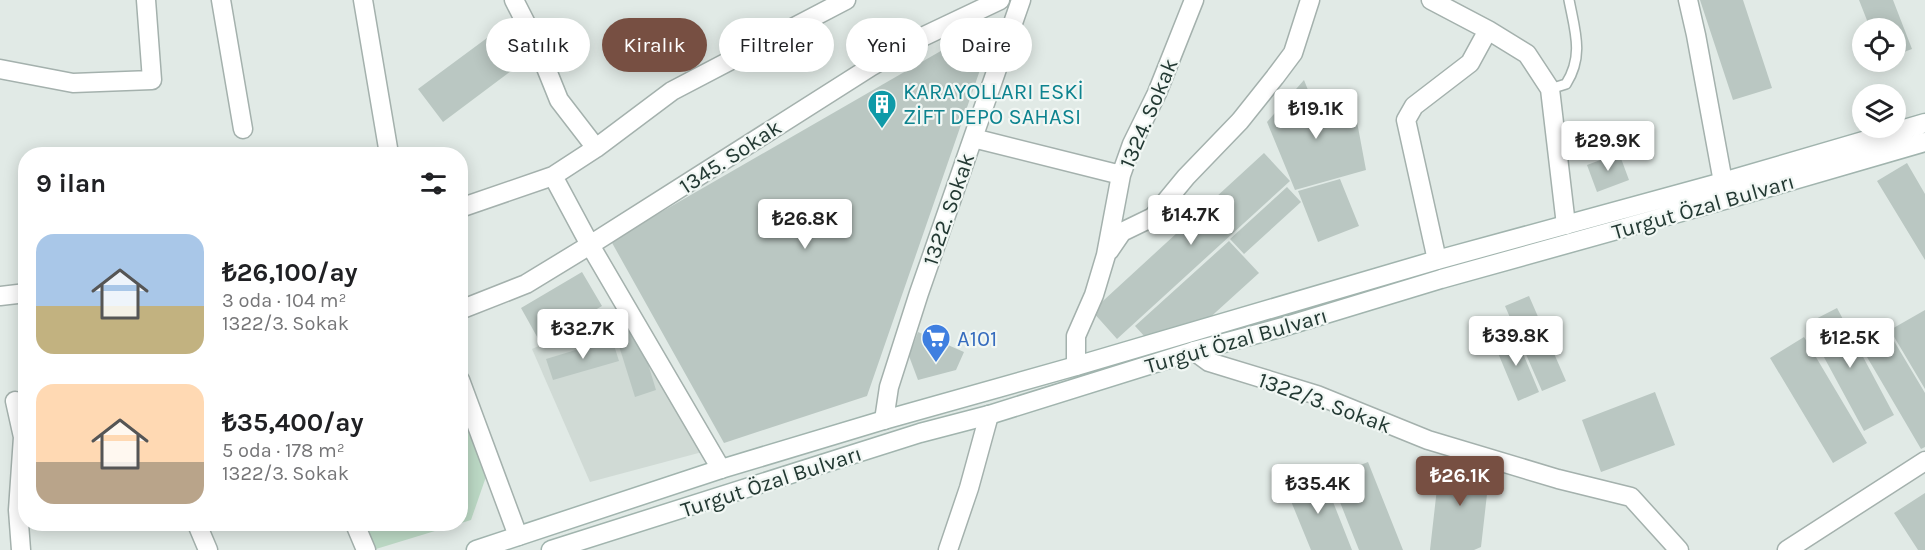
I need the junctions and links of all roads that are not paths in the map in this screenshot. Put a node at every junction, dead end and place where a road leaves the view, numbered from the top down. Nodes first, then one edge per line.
1 (146, 0) edge
2 (221, 0) edge
3 (363, 0) edge
4 (514, 0) edge
5 (846, 0) edge
6 (1000, 0) edge
7 (1021, 0) edge
8 (1194, 0) edge
9 (1310, 0) edge
10 (1431, 0) edge
11 (1569, 0) edge
12 (1688, 0) edge
13 (1488, 30) junction
14 (0, 69) edge
15 (1550, 89) junction
16 (1925, 123) edge
17 (243, 129) dead end
18 (973, 138) junction
19 (1925, 142) edge
20 (388, 147) edge
21 (596, 148) junction
22 (1121, 175) junction
23 (553, 176) junction
24 (1723, 182) junction
25 (468, 205) edge
26 (1566, 225) junction
27 (590, 245) junction
28 (1106, 255) junction
29 (1437, 260) junction
30 (18, 294) edge
31 (0, 296) edge
32 (468, 307) edge
33 (1194, 351) junction
34 (1076, 366) junction
35 (14, 400) edge
36 (468, 402) edge
37 (989, 415) junction
38 (18, 416) edge
39 (884, 420) junction
40 (1925, 461) edge
41 (721, 469) junction
42 (20, 531) edge
43 (200, 531) edge
44 (358, 531) edge
45 (518, 536) junction
46 (21, 550) edge
47 (208, 550) edge
48 (366, 550) edge
49 (476, 550) edge
50 (551, 550) edge
51 (948, 550) edge
52 (1679, 550) edge
53 (1787, 550) edge

1 - 14 street
2 - 17 street
3 - 20 street
4 - 21 street
5 - 21 street
6 - 27 street, 1345. Sokak
7 - 18 street, 1322. Sokak
8 - 22 street, 1324. Sokak
9 - 28 street
10 - 13 street
11 - 15 lane
12 - 24 street
13 - 15 street
13 - 29 street
15 - 26 street
16 - 24 street, Turgut Özal Bulvarı
18 - 22 street
18 - 39 street, 1322. Sokak
19 - 33 street, Turgut Özal Bulvarı
21 - 23 street
22 - 28 street, 1324. Sokak
23 - 25 street
23 - 27 street
24 - 26 street, Turgut Özal Bulvarı
26 - 29 street, Turgut Özal Bulvarı
27 - 32 street, 1345. Sokak
27 - 41 street
28 - 34 street, 1324. Sokak
29 - 34 street, Turgut Özal Bulvarı
30 - 31 street
33 - 37 street, Turgut Özal Bulvarı
33 - 52 street, 1322/3. Sokak
34 - 39 street, Turgut Özal Bulvarı
35 - 38 street
36 - 45 street
37 - 50 street, Turgut Özal Bulvarı
37 - 51 street
39 - 41 street, Turgut Özal Bulvarı
40 - 53 street
41 - 45 street, Turgut Özal Bulvarı
42 - 46 street
43 - 47 street
44 - 48 street
45 - 49 street, Turgut Özal Bulvarı

